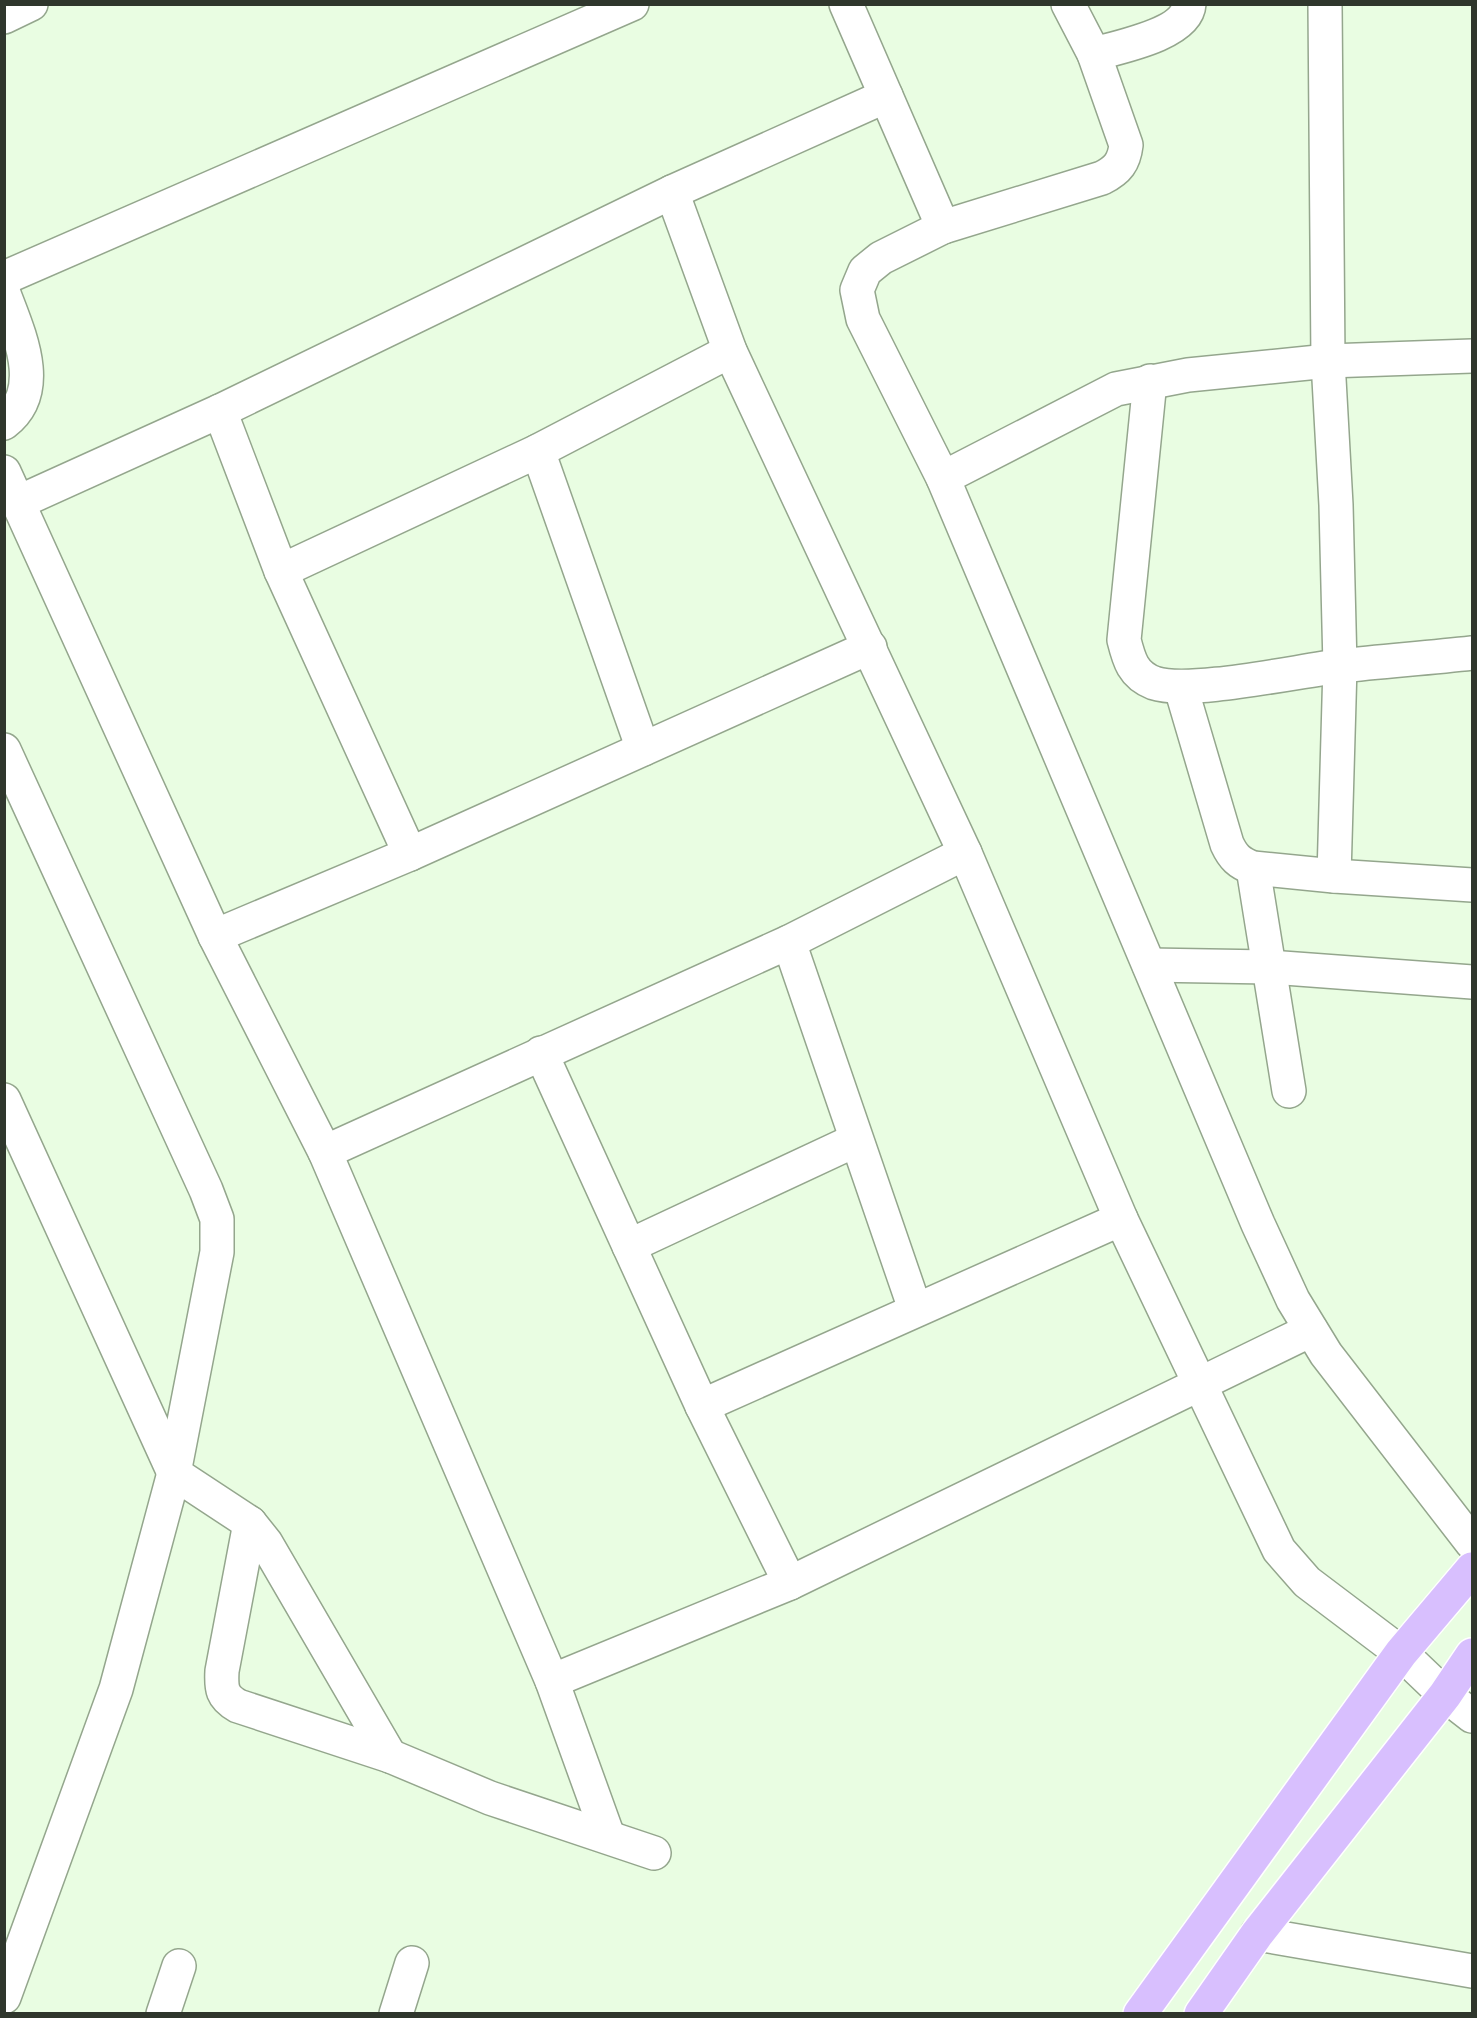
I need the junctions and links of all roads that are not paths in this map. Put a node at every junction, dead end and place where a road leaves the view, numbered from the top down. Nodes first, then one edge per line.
1 (31, 4) edge
2 (632, 4) edge
3 (846, 4) edge
4 (1068, 4) edge
5 (1189, 4) edge
6 (1325, 4) edge
7 (4, 17) edge
8 (1094, 54) junction
9 (886, 96) junction
10 (672, 192) junction
11 (944, 226) junction
12 (4, 278) edge
13 (4, 294) edge
14 (730, 351) junction
15 (1473, 356) edge
16 (1328, 361) junction
17 (1150, 381) junction
18 (220, 411) junction
19 (4, 423) edge
20 (538, 451) junction
21 (4, 472) edge
22 (943, 478) junction
23 (19, 502) junction
24 (281, 571) junction
25 (870, 647) junction
26 (1473, 653) edge
27 (1340, 666) junction
28 (1181, 688) junction
29 (643, 749) junction
30 (4, 750) edge
31 (965, 853) junction
32 (410, 855) junction
33 (1253, 868) junction
34 (1334, 876) junction
35 (1473, 885) edge
36 (215, 936) junction
37 (789, 942) junction
38 (1149, 965) junction
39 (1269, 967) junction
40 (1473, 982) edge
41 (541, 1053) junction
42 (1289, 1091) dead end
43 (4, 1100) edge
44 (856, 1140) junction
45 (325, 1152) junction
46 (1121, 1219) junction
47 (629, 1246) junction
48 (915, 1309) junction
49 (1311, 1330) junction
50 (1200, 1382) junction
51 (702, 1406) junction
52 (174, 1473) junction
53 (250, 1523) junction
54 (1473, 1543) edge
55 (1473, 1569) edge
56 (790, 1583) junction
57 (1401, 1653) junction
58 (1473, 1655) edge
59 (552, 1681) junction
60 (1445, 1695) junction
61 (1473, 1716) edge
62 (390, 1756) junction
63 (608, 1836) junction
64 (654, 1853) dead end
65 (1257, 1934) junction
66 (412, 1964) dead end
67 (179, 1966) dead end
68 (1473, 1971) edge
69 (4, 1997) edge
70 (163, 2013) edge
71 (396, 2013) edge
72 (1140, 2013) edge
73 (1201, 2013) edge

1 - 7 street
2 - 12 street
3 - 9 street
4 - 8 street
5 - 8 street
6 - 16 street
8 - 11 street
9 - 10 street
9 - 11 street
10 - 14 street
10 - 18 street
11 - 22 street
13 - 19 street
14 - 20 street
14 - 25 street
15 - 16 street
16 - 17 street
16 - 27 street
17 - 22 street
17 - 28 street
18 - 23 street
18 - 24 street
20 - 24 street
20 - 29 street
21 - 23 street
22 - 38 street
23 - 36 street
24 - 32 street
25 - 29 street
25 - 31 street
26 - 27 street
27 - 28 street
27 - 34 street
28 - 33 street
29 - 32 street
30 - 52 street
31 - 37 street
31 - 46 street
32 - 36 street
33 - 34 street
33 - 39 street
34 - 35 street
36 - 45 street
37 - 41 street
37 - 44 street
38 - 39 street
38 - 49 street
39 - 40 street
39 - 42 street
41 - 45 street
41 - 47 street
43 - 52 street
44 - 47 street
44 - 48 street
45 - 59 street
46 - 48 street
46 - 50 street
47 - 51 street
48 - 51 street
49 - 50 street
49 - 54 street
50 - 56 street
50 - 57 street
51 - 56 street
52 - 53 street
52 - 69 street
53 - 62 street
53 - 62 street
55 - 57 main road
56 - 59 street
57 - 60 street
57 - 72 main road
58 - 60 main road
59 - 63 street
60 - 61 street
60 - 65 main road
62 - 63 street
63 - 64 street
65 - 68 street
65 - 73 main road
66 - 71 street
67 - 70 street

